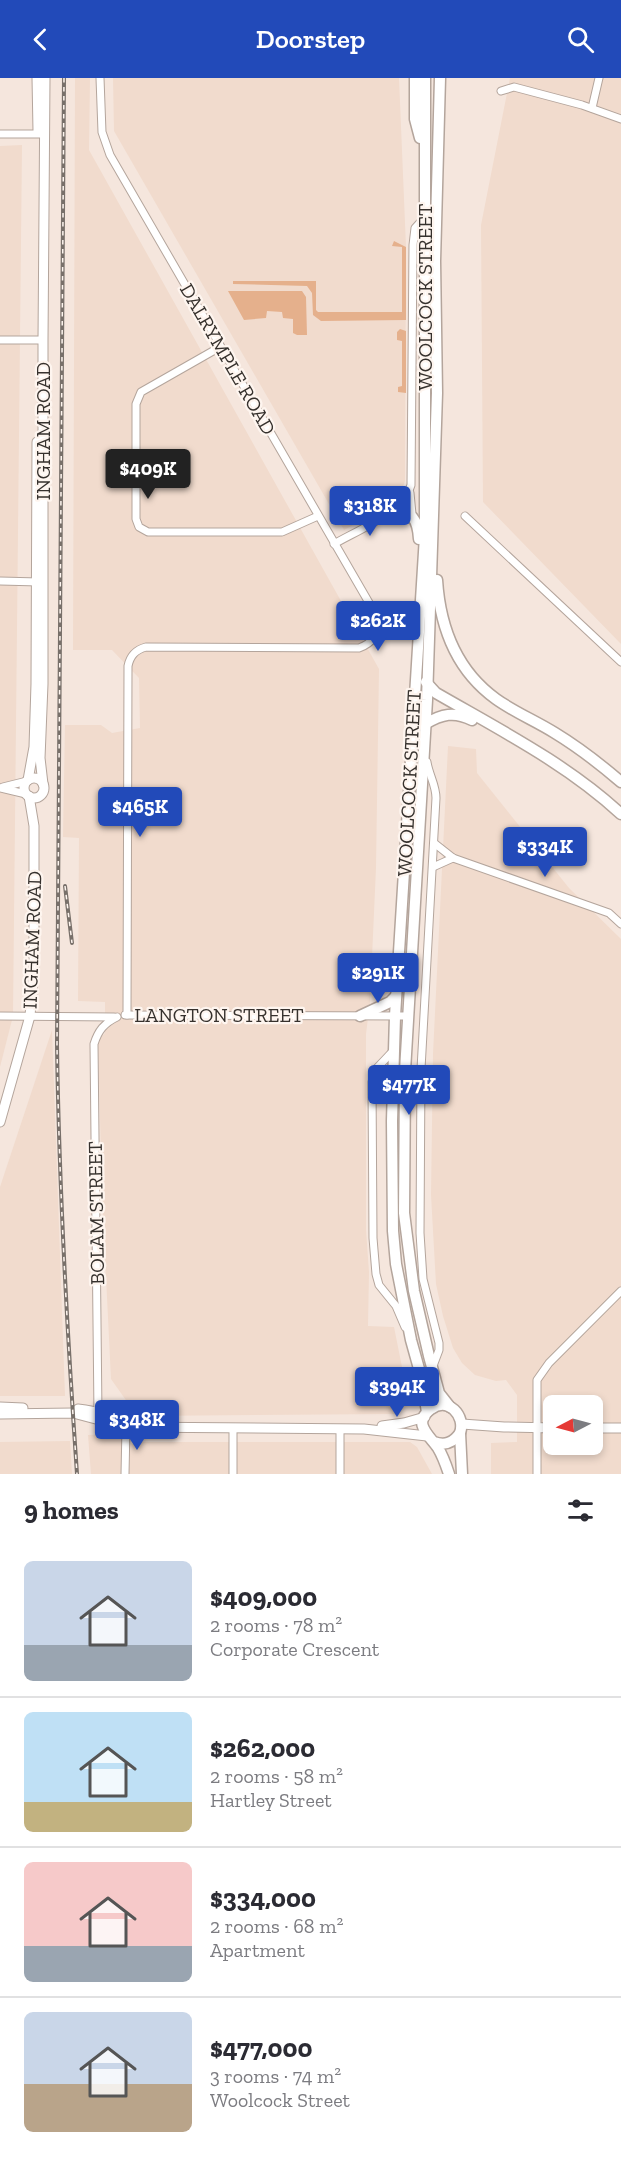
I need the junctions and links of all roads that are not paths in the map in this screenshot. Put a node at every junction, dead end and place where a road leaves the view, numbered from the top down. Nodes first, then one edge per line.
1 (37, 78) edge
2 (45, 78) edge
3 (100, 78) edge
4 (415, 78) edge
5 (424, 78) edge
6 (440, 78) edge
7 (599, 78) edge
8 (501, 91) dead end
9 (592, 108) junction
10 (621, 119) edge
11 (0, 134) edge
12 (41, 134) junction
13 (424, 159) junction
14 (425, 217) junction
15 (0, 340) edge
16 (40, 340) junction
17 (220, 347) junction
18 (410, 490) junction
19 (392, 510) junction
20 (411, 514) junction
21 (318, 516) junction
22 (465, 516) dead end
23 (433, 523) junction
24 (334, 544) junction
25 (0, 581) edge
26 (40, 582) junction
27 (421, 590) junction
28 (620, 658) edge
29 (422, 661) junction
30 (427, 683) junction
31 (425, 724) junction
32 (424, 738) junction
33 (521, 744) junction
34 (27, 781) junction
35 (621, 782) edge
36 (43, 784) junction
37 (0, 788) edge
38 (32, 796) junction
39 (621, 814) edge
40 (434, 843) junction
41 (453, 858) junction
42 (433, 867) junction
43 (621, 924) edge
44 (396, 996) junction
45 (127, 1015) junction
46 (0, 1016) edge
47 (30, 1016) junction
48 (360, 1016) junction
49 (395, 1016) junction
50 (408, 1016) junction
51 (117, 1017) junction
52 (393, 1051) junction
53 (0, 1122) edge
54 (621, 1291) edge
55 (411, 1340) junction
56 (432, 1369) junction
57 (450, 1407) junction
58 (2, 1412) edge
59 (426, 1414) junction
60 (98, 1416) junction
61 (126, 1427) junction
62 (233, 1428) junction
63 (364, 1428) junction
64 (537, 1428) junction
65 (543, 1428) edge
66 (603, 1428) edge
67 (621, 1428) edge
68 (340, 1429) junction
69 (461, 1429) junction
70 (430, 1439) junction
71 (125, 1474) edge
72 (233, 1474) edge
73 (340, 1474) edge
74 (449, 1474) edge
75 (462, 1474) edge
76 (537, 1474) edge

1 - 12 main road, INGHAM ROAD
2 - 12 main road, INGHAM ROAD
3 - 17 street, DALRYMPLE ROAD
4 - 13 main road
5 - 13 main road, WOOLCOCK STREET
6 - 23 main road, WOOLCOCK STREET
7 - 9 street
8 - 9 street
9 - 10 street
11 - 12 street
12 - 16 main road, INGHAM ROAD
13 - 14 main road, WOOLCOCK STREET
14 - 18 street
14 - 27 main road, WOOLCOCK STREET
15 - 16 street
16 - 26 main road, INGHAM ROAD
17 - 21 street, DALRYMPLE ROAD
17 - 21 street
18 - 19 street
18 - 20 street
19 - 20 main road
19 - 24 street
20 - 27 main road
21 - 24 street, DALRYMPLE ROAD
22 - 28 street
23 - 29 main road, WOOLCOCK STREET
23 - 35 main road
24 - 45 street, DALRYMPLE ROAD
25 - 26 street
26 - 34 main road, INGHAM ROAD
26 - 36 main road, INGHAM ROAD
27 - 29 main road, WOOLCOCK STREET
29 - 30 main road
29 - 44 main road, WOOLCOCK STREET
30 - 31 main road, WOOLCOCK STREET
30 - 33 main road
31 - 32 main road, WOOLCOCK STREET
31 - 33 main road
32 - 40 street
32 - 50 main road, WOOLCOCK STREET
33 - 39 main road
34 - 36 main road
34 - 37 street
34 - 38 main road
36 - 38 main road
37 - 38 street
38 - 47 main road, INGHAM ROAD
40 - 41 street
40 - 42 street
41 - 42 street
41 - 43 street
42 - 56 street
44 - 48 main road
44 - 49 main road, WOOLCOCK STREET
45 - 48 street, LANGTON STREET
45 - 51 street, LANGTON STREET
46 - 47 street, LANGTON STREET
47 - 51 street, LANGTON STREET
47 - 53 main road, INGHAM ROAD
48 - 49 street, LANGTON STREET
49 - 50 street, LANGTON STREET
49 - 52 main road, WOOLCOCK STREET
50 - 56 main road, WOOLCOCK STREET
51 - 60 street, BOLAM STREET
52 - 55 main road, WOOLCOCK STREET
52 - 55 street
54 - 64 street
55 - 59 main road, WOOLCOCK STREET
56 - 57 main road, WOOLCOCK STREET
57 - 59 main road
57 - 69 main road
58 - 60 main road
59 - 63 main road
59 - 70 main road
60 - 61 main road
61 - 62 main road
61 - 71 street
62 - 68 main road
62 - 72 street
63 - 68 main road
63 - 70 main road
64 - 65 main road
64 - 69 main road
64 - 76 street
66 - 67 main road
68 - 73 street
69 - 70 main road
69 - 75 main road
70 - 74 main road

